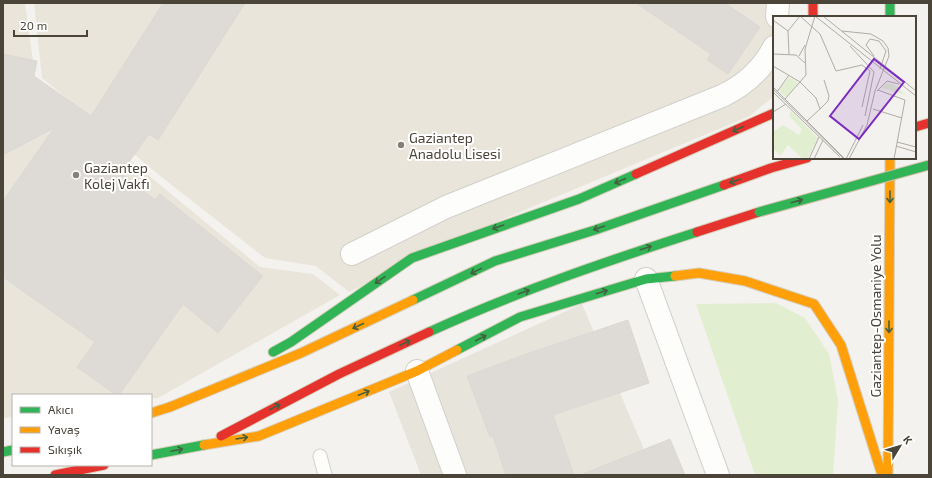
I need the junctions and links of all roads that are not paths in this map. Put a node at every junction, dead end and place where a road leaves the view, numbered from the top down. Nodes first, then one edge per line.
1 (778, 3) edge
2 (814, 3) edge
3 (890, 3) edge
4 (777, 16) edge
5 (812, 16) edge
6 (890, 16) edge
7 (773, 49) edge
8 (773, 113) edge
9 (929, 123) edge
10 (916, 127) edge
11 (803, 159) edge
12 (890, 159) edge
13 (929, 165) edge
14 (352, 254) dead end
15 (646, 279) junction
16 (264, 356) dead end
17 (251, 364) dead end
18 (417, 371) junction
19 (170, 407) junction
20 (152, 413) edge
21 (204, 445) junction
22 (152, 455) edge
23 (320, 456) dead end
24 (99, 466) edge
25 (55, 475) edge
26 (326, 475) edge
27 (455, 475) edge
28 (718, 475) edge
29 (882, 475) edge
30 (888, 475) edge

1 - 4 street
2 - 5 main road
3 - 6 main road
7 - 14 street
8 -> 16 main road
9 - 10 main road
11 -> 19 main road
12 -> 30 main road, Gaziantep-Osmaniye Yolu
21 -> 13 main road, bridge
18 -> 15 main road
15 - 28 street
15 - 29 main road
17 - 19 main road
21 -> 18 main road
18 - 27 street
19 - 20 main road
22 -> 21 main road
23 - 26 lane
24 - 25 main road

